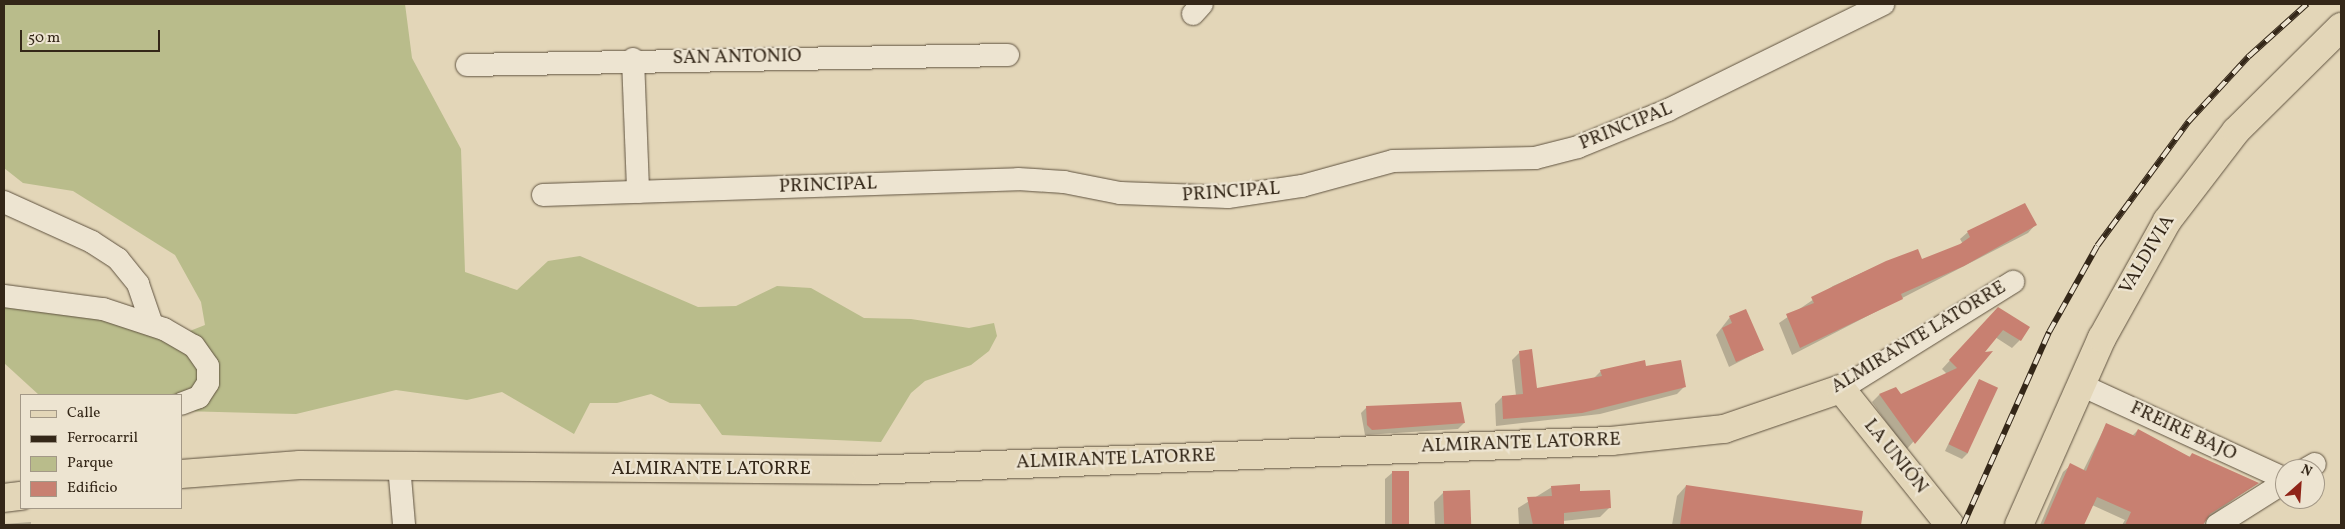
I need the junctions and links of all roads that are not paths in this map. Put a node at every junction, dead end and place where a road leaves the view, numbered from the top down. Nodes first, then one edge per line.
1 (1884, 4) edge
2 (2341, 28) edge
3 (1008, 55) dead end
4 (633, 59) junction
5 (467, 65) dead end
6 (638, 192) junction
7 (542, 194) dead end
8 (4, 202) edge
9 (2013, 282) dead end
10 (4, 296) edge
11 (152, 325) junction
12 (2081, 385) junction
13 (1841, 388) junction
14 (182, 403) edge
15 (399, 465) junction
16 (182, 474) edge
17 (2275, 476) edge
18 (2275, 488) edge
19 (20, 496) edge
20 (4, 498) edge
21 (2224, 523) edge
22 (1948, 524) edge
23 (404, 525) edge
24 (2019, 525) edge

1 - 6 street, PRINCIPAL
2 - 12 main road, VALDIVIA
3 - 4 street, SAN ANTONIO
4 - 5 street, SAN ANTONIO
4 - 6 street
6 - 7 street, PRINCIPAL
8 - 11 street
9 - 13 street, ALMIRANTE LATORRE
10 - 11 street
11 - 14 street
12 - 17 street, FREIRE BAJO
12 - 24 main road, VALDIVIA
13 - 15 main road, ALMIRANTE LATORRE
13 - 22 main road, LA UNIÓN
15 - 16 main road, ALMIRANTE LATORRE
15 - 23 street
18 - 21 street
19 - 20 main road

